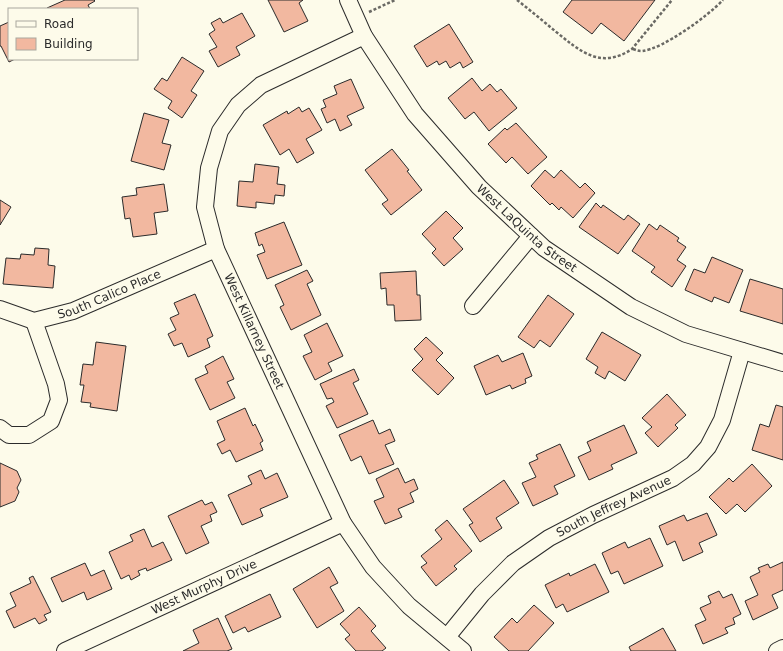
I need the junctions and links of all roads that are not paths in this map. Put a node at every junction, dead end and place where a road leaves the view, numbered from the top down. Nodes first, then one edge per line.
1 (348, 0) edge
2 (364, 36) junction
3 (531, 236) junction
4 (216, 249) junction
5 (473, 306) dead end
6 (0, 309) edge
7 (34, 321) junction
8 (742, 351) junction
9 (783, 363) edge
10 (0, 428) edge
11 (343, 523) junction
12 (446, 637) junction
13 (783, 648) edge
14 (65, 651) edge
15 (463, 651) edge
16 (777, 651) edge

1 - 2 street, West LaQuinta Street
2 - 3 street, West LaQuinta Street
2 - 4 street, West Killarney Street
3 - 5 street
3 - 8 street, West LaQuinta Street
4 - 7 street, South Calico Place
4 - 11 street, West Killarney Street
6 - 7 street
7 - 10 street
8 - 9 street, West LaQuinta Street
8 - 12 street, South Jeffrey Avenue
11 - 12 street, West Killarney Street
11 - 14 street, West Murphy Drive
12 - 15 street, West Killarney Street
13 - 16 street

